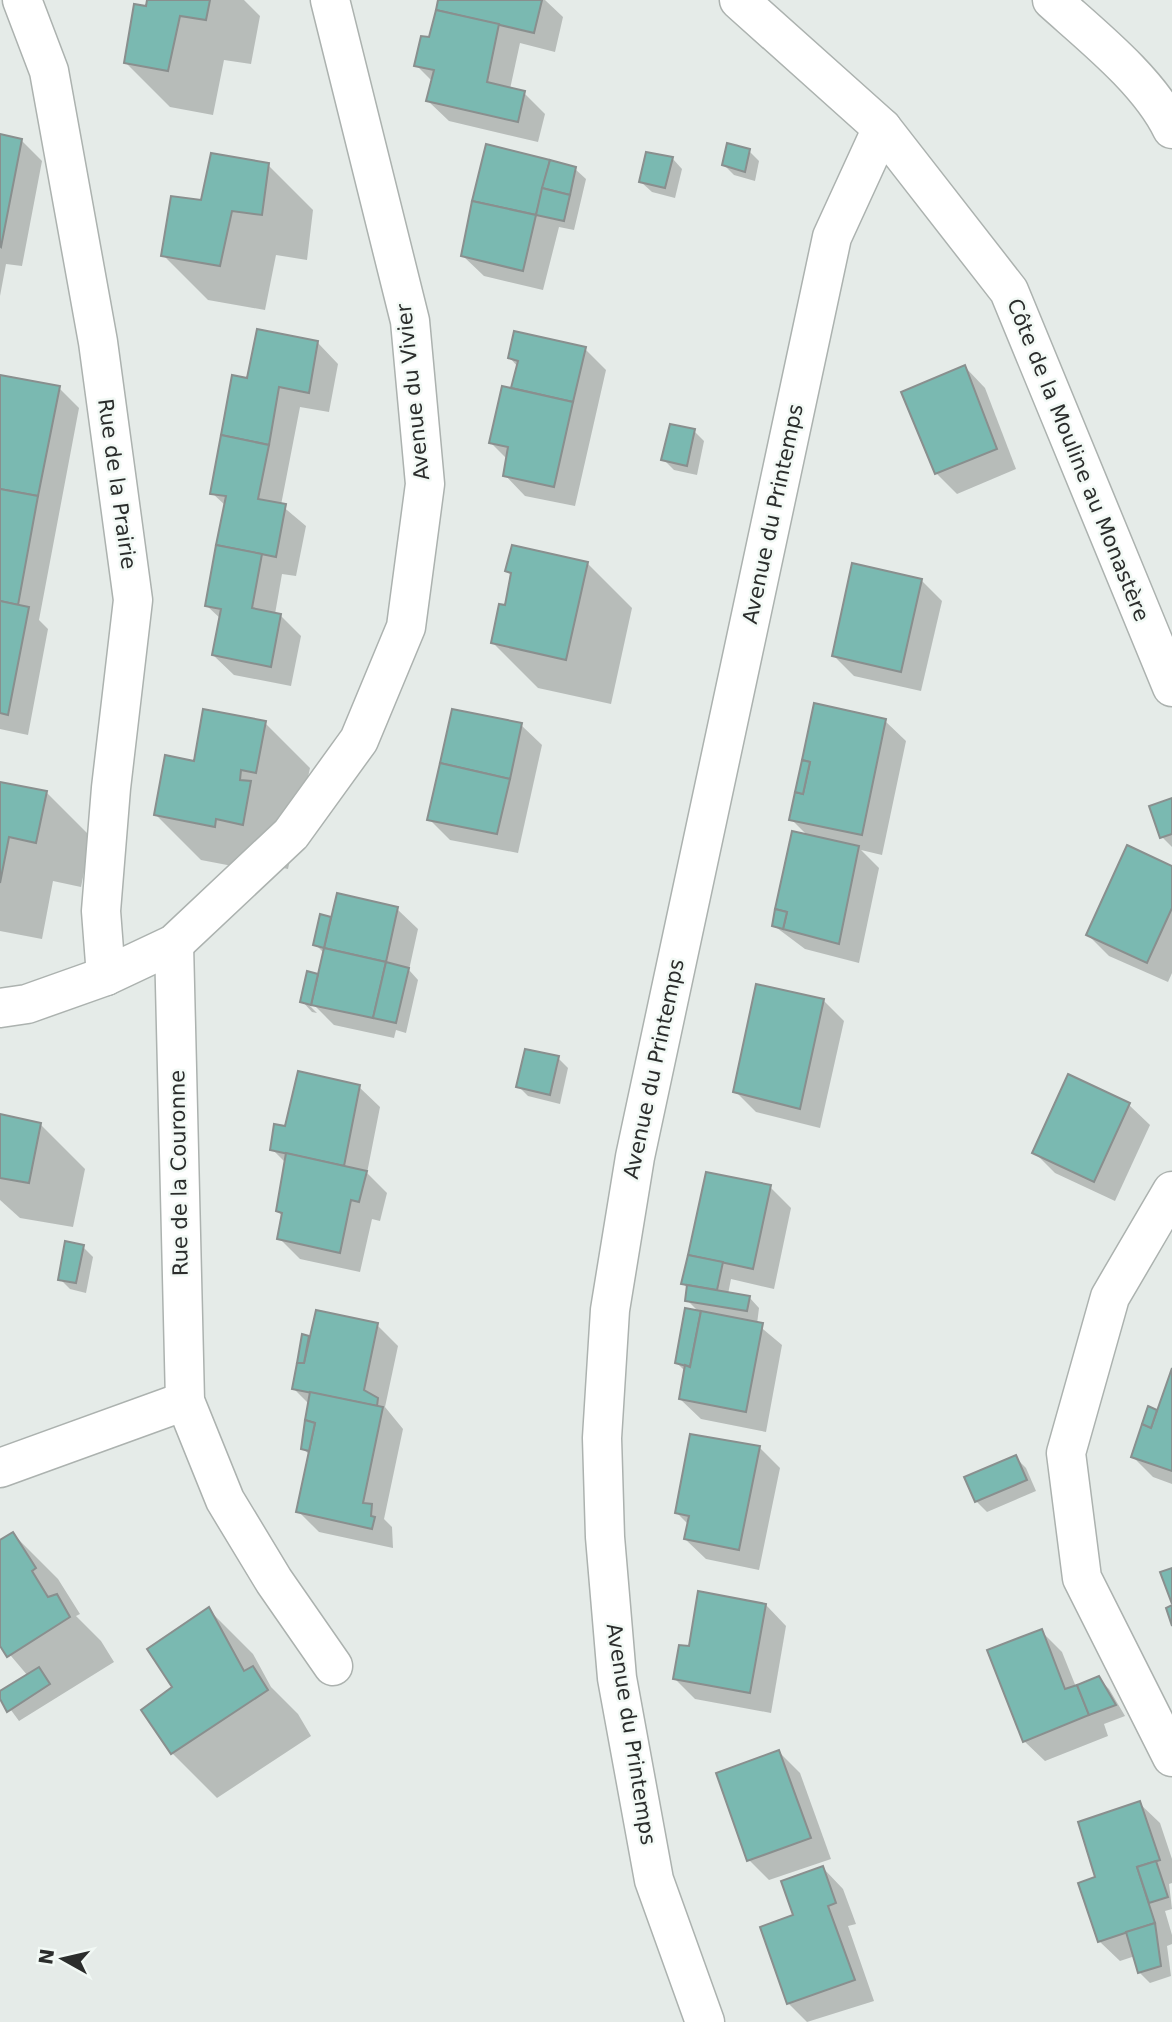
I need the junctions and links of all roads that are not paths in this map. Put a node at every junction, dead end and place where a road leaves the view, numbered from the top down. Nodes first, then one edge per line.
1 (22, 0) edge
2 (330, 0) edge
3 (738, 0) edge
4 (1052, 0) edge
5 (882, 128) junction
6 (1172, 129) edge
7 (1172, 687) edge
8 (174, 944) junction
9 (106, 976) junction
10 (0, 1008) edge
11 (1172, 1191) edge
12 (186, 1401) junction
13 (0, 1468) edge
14 (333, 1666) dead end
15 (1172, 1757) edge
16 (705, 2022) edge

1 - 9 street, Rue de la Prairie
2 - 8 street, Avenue du Vivier
3 - 5 street, Côte de la Mouline au Monastère
4 - 6 street
5 - 7 street, Côte de la Mouline au Monastère
5 - 16 street, Avenue du Printemps
8 - 9 street, Avenue du Vivier
8 - 12 street, Rue de la Couronne
9 - 10 street, Avenue du Vivier
11 - 15 street
12 - 13 street
12 - 14 street, Rue de la Couronne

